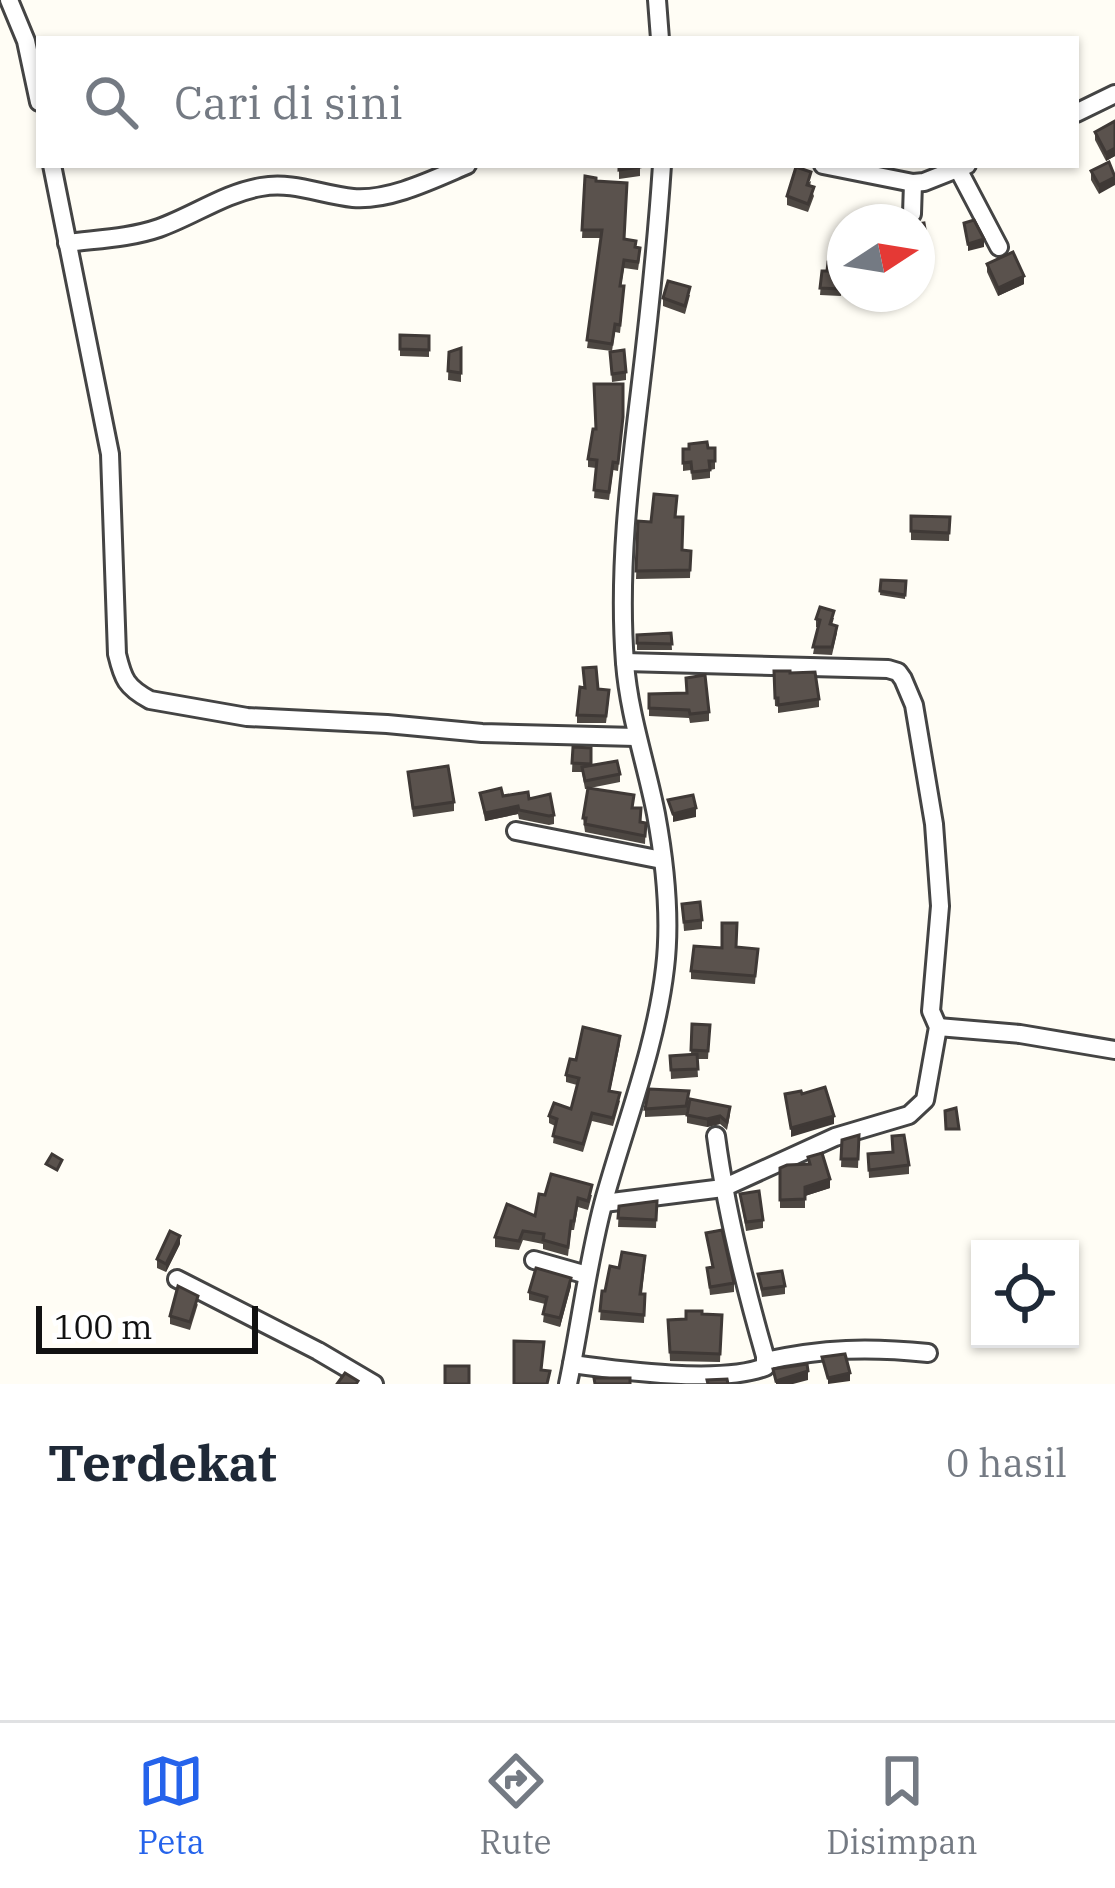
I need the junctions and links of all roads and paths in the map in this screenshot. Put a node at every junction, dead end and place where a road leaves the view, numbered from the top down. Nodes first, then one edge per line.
1 (9, 0) edge
2 (657, 0) edge
3 (659, 36) edge
4 (36, 88) edge
5 (1115, 94) edge
6 (1079, 112) edge
7 (53, 168) edge
8 (459, 168) edge
9 (662, 168) edge
10 (838, 168) edge
11 (963, 168) edge
12 (934, 172) edge
13 (913, 183) junction
14 (912, 204) edge
15 (68, 243) junction
16 (999, 247) dead end
17 (625, 662) junction
18 (636, 737) junction
19 (517, 831) dead end
20 (662, 860) junction
21 (938, 1027) junction
22 (1115, 1050) edge
23 (716, 1136) dead end
24 (723, 1188) junction
25 (604, 1203) junction
26 (534, 1260) dead end
27 (587, 1275) junction
28 (177, 1279) dead end
29 (928, 1353) dead end
30 (765, 1360) junction
31 (572, 1364) junction
32 (374, 1384) edge
33 (568, 1384) edge

1 - 4 street
2 - 3 street
5 - 6 street
7 - 15 street
8 - 15 street
9 - 17 street
10 - 13 street
11 - 16 street
12 - 13 street
13 - 14 street
15 - 18 street
17 - 18 street
17 - 21 street
18 - 20 street
19 - 20 street
20 - 25 street
21 - 22 street
21 - 24 street
23 - 24 street
24 - 25 street
24 - 30 street
25 - 27 street
26 - 27 street
27 - 31 street
28 - 32 street
29 - 30 street
30 - 31 street
31 - 33 street

